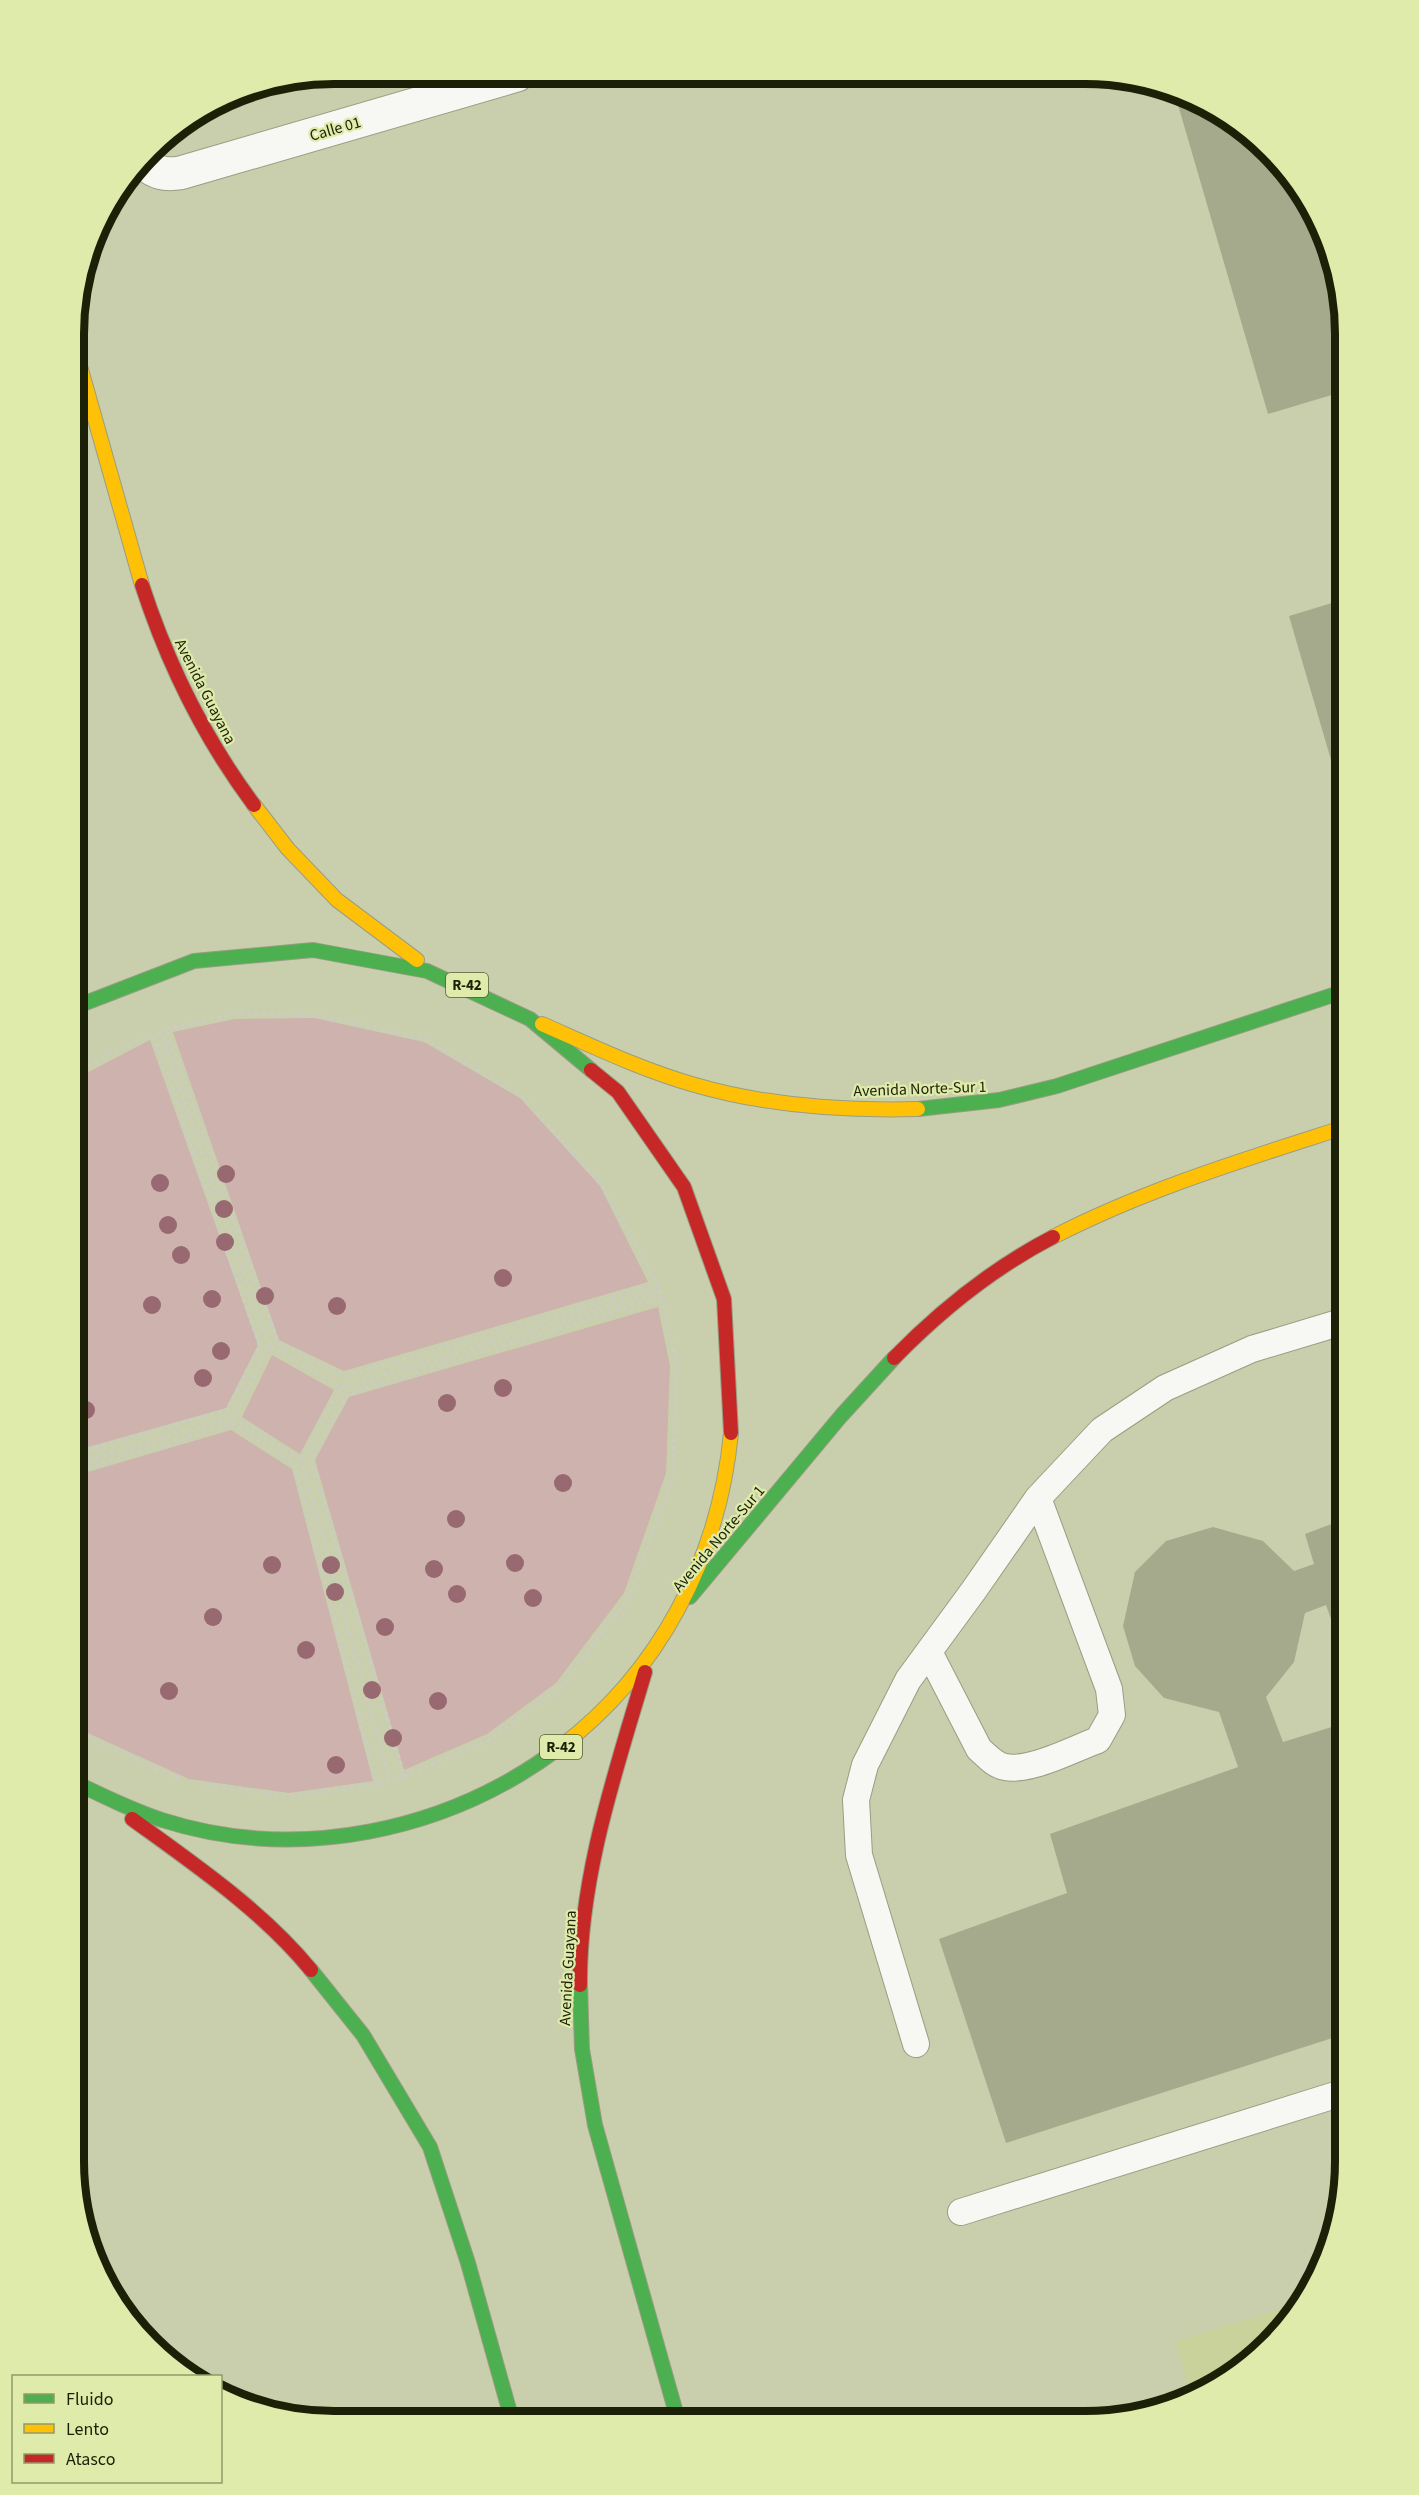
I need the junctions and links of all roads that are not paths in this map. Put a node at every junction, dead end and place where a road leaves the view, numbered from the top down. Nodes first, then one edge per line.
1 (486, 84) edge
2 (148, 167) edge
3 (84, 380) edge
4 (430, 970) junction
5 (1335, 994) edge
6 (84, 1002) edge
7 (531, 1019) junction
8 (1335, 1131) edge
9 (1335, 1323) edge
10 (1038, 1498) junction
11 (679, 1610) junction
12 (929, 1652) junction
13 (649, 1657) junction
14 (84, 1787) edge
15 (102, 1797) junction
16 (916, 2044) dead end
17 (1335, 2095) edge
18 (961, 2212) dead end
19 (509, 2411) edge
20 (675, 2411) edge

1 - 2 street, Calle 01
3 - 4 main road, Avenida Guayana / R-42
4 - 6 main road, R-42
4 - 7 main road, R-42
5 - 7 main road, Avenida Norte-Sur 1
7 - 11 main road, R-42
8 - 11 main road, Avenida Norte-Sur 1
9 - 10 lane
10 - 12 lane
10 - 12 lane
11 - 13 main road, R-42
12 - 16 lane
13 - 15 main road, R-42
13 - 20 main road, Avenida Guayana / R-42
14 - 15 main road, R-42
15 - 19 main road, R-42
17 - 18 lane

